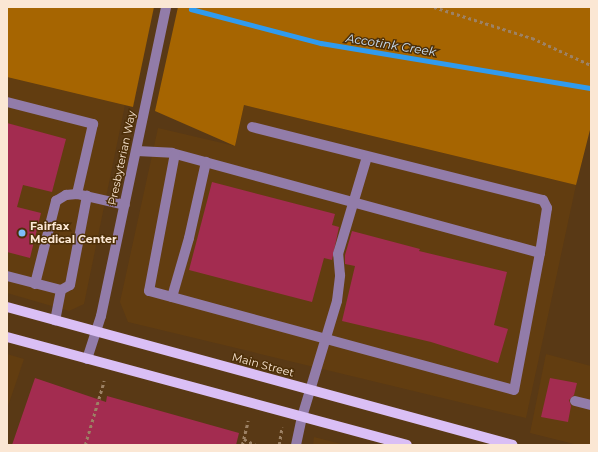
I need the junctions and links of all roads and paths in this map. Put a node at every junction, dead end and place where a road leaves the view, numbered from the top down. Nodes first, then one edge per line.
1 (166, 7) edge
2 (434, 7) edge
3 (591, 65) edge
4 (7, 102) edge
5 (252, 127) dead end
6 (137, 150) junction
7 (175, 154) junction
8 (367, 157) junction
9 (206, 162) junction
10 (77, 194) junction
11 (87, 196) junction
12 (353, 202) junction
13 (125, 205) junction
14 (540, 253) junction
15 (7, 276) edge
16 (35, 284) junction
17 (61, 290) junction
18 (172, 297) junction
19 (7, 307) edge
20 (55, 320) junction
21 (97, 332) junction
22 (7, 337) edge
23 (326, 338) junction
24 (87, 359) junction
25 (104, 381) dead end
26 (310, 390) junction
27 (575, 402) dead end
28 (591, 405) edge
29 (302, 417) junction
30 (248, 421) dead end
31 (282, 427) dead end
32 (244, 440) junction
33 (85, 445) edge
34 (242, 445) edge
35 (256, 445) edge
36 (279, 445) edge
37 (296, 445) edge
38 (407, 445) edge
39 (513, 445) edge

1 - 6 street, Presbyterian Way
2 - 3 path
4 - 10 street
5 - 8 street
6 - 7 street
6 - 13 street, Presbyterian Way
7 - 9 street
7 - 18 street
8 - 12 street
8 - 14 street
9 - 12 street
9 - 18 street
10 - 11 street
10 - 16 street
11 - 13 street
11 - 17 street
12 - 14 street
12 - 23 street
13 - 21 street, Presbyterian Way
14 - 23 street
15 - 16 street
16 - 17 street
17 - 20 street
18 - 23 street
19 - 20 main road, Main Street
20 - 21 main road, Main Street
21 - 24 street, Presbyterian Way
21 - 26 main road, Main Street
22 - 24 main road
23 - 26 street
24 - 29 main road
25 - 33 path
26 - 29 street
26 - 39 main road, Main Street
27 - 28 street
29 - 37 street
29 - 38 main road
30 - 32 path
31 - 36 path
32 - 34 path
32 - 35 path

